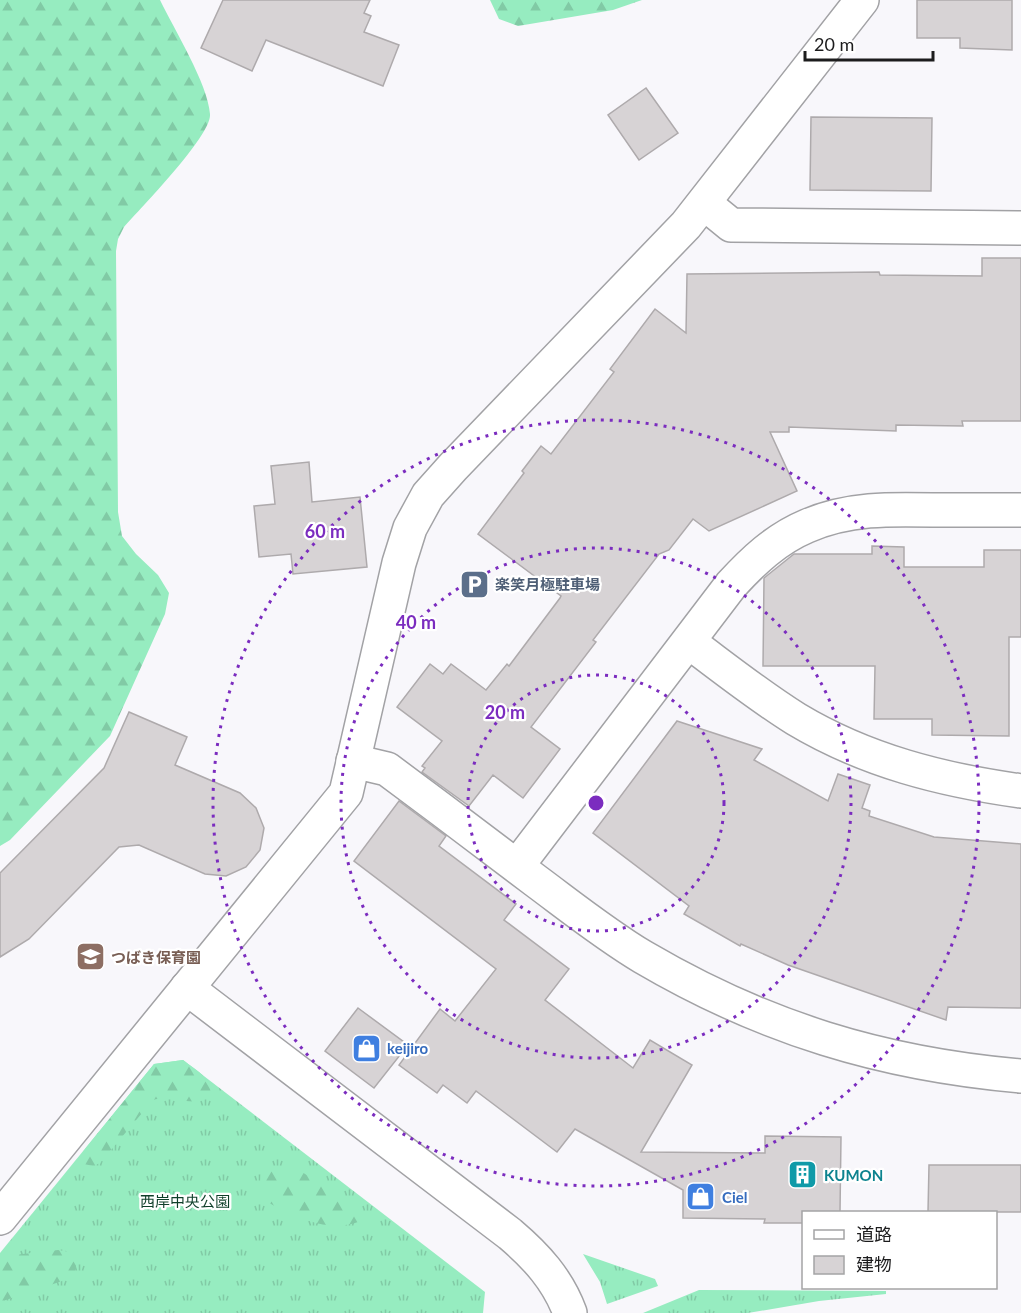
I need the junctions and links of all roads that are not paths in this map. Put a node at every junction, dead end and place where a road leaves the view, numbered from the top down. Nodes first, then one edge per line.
1 (862, 0) edge
2 (704, 203) junction
3 (1021, 228) edge
4 (1021, 510) edge
5 (689, 642) junction
6 (353, 761) junction
7 (1021, 791) edge
8 (517, 867) junction
9 (187, 988) junction
10 (1021, 1076) edge
11 (0, 1218) edge
12 (570, 1313) edge

1 - 2 street
2 - 3 street
2 - 6 street
4 - 5 street
5 - 7 street
5 - 8 street
6 - 8 street
6 - 9 street
8 - 10 street
9 - 11 street
9 - 12 street

